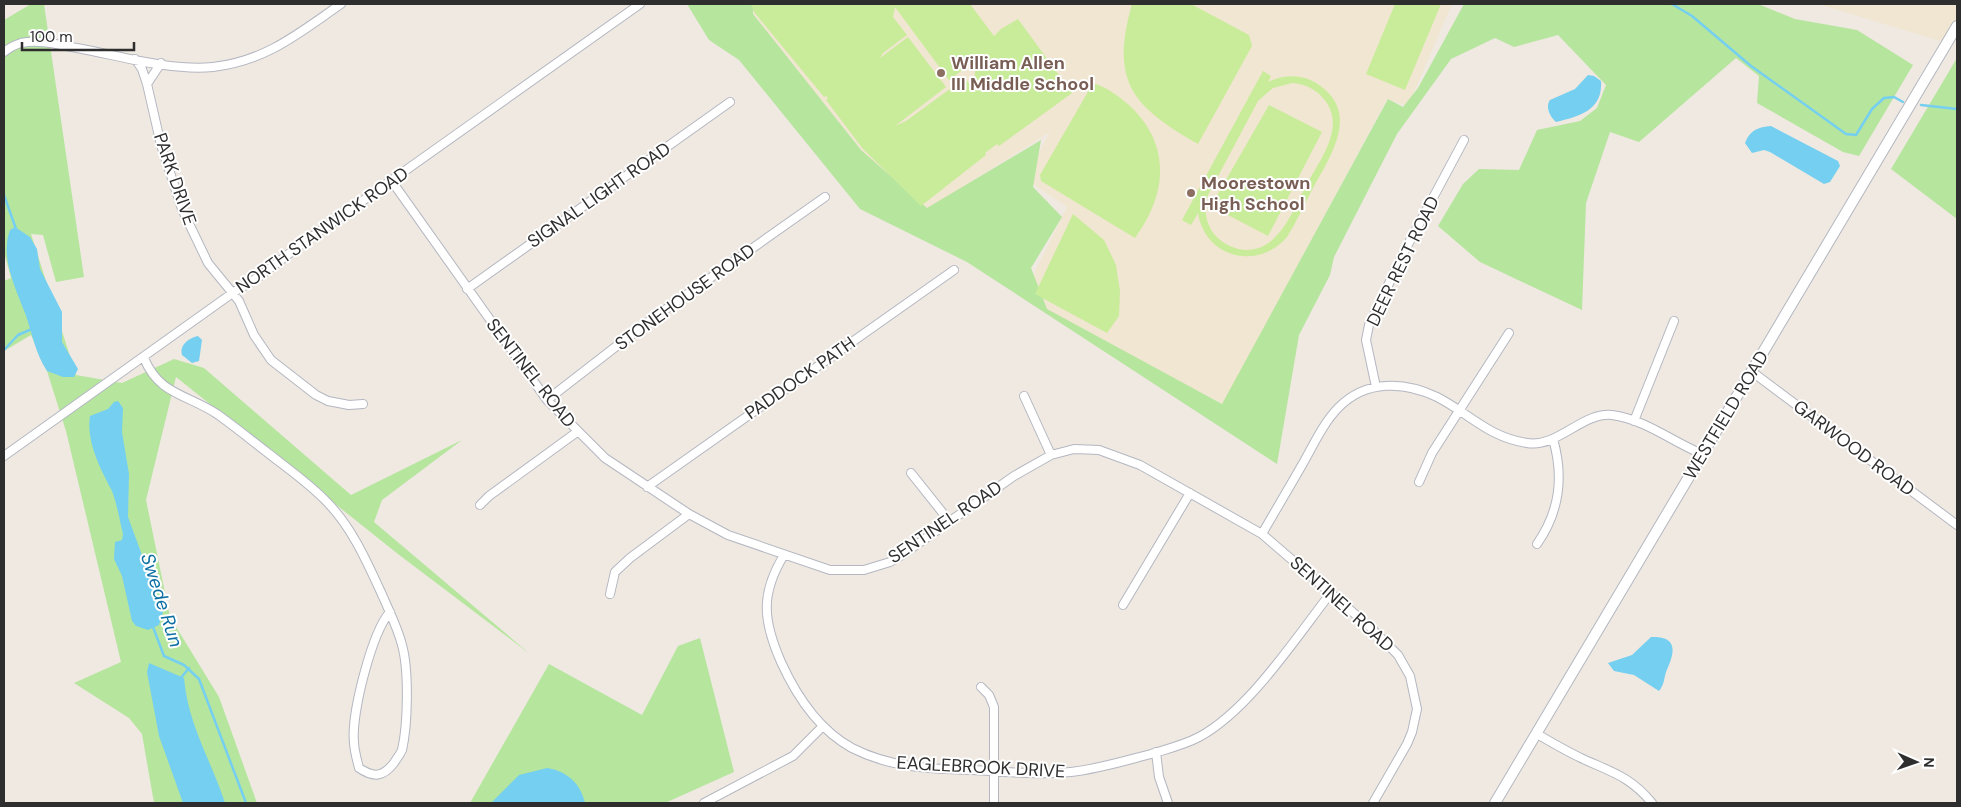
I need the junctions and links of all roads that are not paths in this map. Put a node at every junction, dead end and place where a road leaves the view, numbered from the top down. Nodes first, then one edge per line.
1 (341, 4) edge
2 (640, 4) edge
3 (1957, 26) edge
4 (4, 52) edge
5 (135, 59) junction
6 (161, 64) junction
7 (148, 84) junction
8 (730, 102) dead end
9 (1464, 140) dead end
10 (391, 180) junction
11 (825, 197) dead end
12 (954, 270) dead end
13 (467, 289) junction
14 (234, 292) junction
15 (1674, 321) dead end
16 (1509, 332) dead end
17 (144, 358) junction
18 (1751, 371) junction
19 (1376, 387) junction
20 (1024, 396) dead end
21 (547, 400) junction
22 (363, 404) dead end
23 (1458, 410) junction
24 (1634, 421) junction
25 (577, 432) junction
26 (1553, 439) junction
27 (1702, 454) junction
28 (1051, 455) junction
29 (4, 456) edge
30 (911, 474) dead end
31 (1419, 482) dead end
32 (647, 487) junction
33 (1190, 493) junction
34 (480, 505) dead end
35 (689, 514) junction
36 (950, 522) junction
37 (1957, 525) edge
38 (1262, 534) junction
39 (1537, 544) dead end
40 (784, 555) junction
41 (610, 594) dead end
42 (1330, 594) junction
43 (1122, 605) dead end
44 (390, 612) junction
45 (981, 687) dead end
46 (823, 726) junction
47 (1537, 734) junction
48 (1156, 752) junction
49 (996, 772) junction
50 (704, 803) edge
51 (994, 803) edge
52 (1168, 803) edge
53 (1373, 803) edge
54 (1495, 803) edge
55 (1652, 803) edge

1 - 6 street
2 - 10 street, NORTH STANWICK ROAD
3 - 18 street, WESTFIELD ROAD
4 - 5 street
5 - 6 street
5 - 7 street, PARK DRIVE
6 - 7 street
7 - 14 street, PARK DRIVE
8 - 13 street, SIGNAL LIGHT ROAD
9 - 19 street, DEER REST ROAD
10 - 13 street, SENTINEL ROAD
10 - 14 street, NORTH STANWICK ROAD
11 - 21 street, STONEHOUSE ROAD
12 - 32 street, PADDOCK PATH
13 - 21 street, SENTINEL ROAD
14 - 17 street, NORTH STANWICK ROAD
14 - 22 street, PARK DRIVE
15 - 24 street
16 - 23 street
17 - 29 street, NORTH STANWICK ROAD
17 - 44 street
18 - 27 street, WESTFIELD ROAD
18 - 37 street, GARWOOD ROAD
19 - 23 street
19 - 38 street
20 - 28 street
21 - 25 street, SENTINEL ROAD
23 - 26 street
23 - 31 street
24 - 26 street
24 - 27 street
25 - 32 street, SENTINEL ROAD
25 - 34 street
26 - 39 street
27 - 47 street, WESTFIELD ROAD
28 - 33 street, SENTINEL ROAD
28 - 36 street, SENTINEL ROAD
30 - 36 street
32 - 35 street, SENTINEL ROAD
33 - 38 street, SENTINEL ROAD
33 - 43 street
35 - 40 street, SENTINEL ROAD
35 - 41 street
36 - 40 street, SENTINEL ROAD
38 - 42 street, SENTINEL ROAD
40 - 46 street, EAGLEBROOK DRIVE
42 - 48 street, EAGLEBROOK DRIVE
42 - 53 street, SENTINEL ROAD
44 - 44 street
45 - 49 street
46 - 49 street, EAGLEBROOK DRIVE
46 - 50 street
47 - 54 street, WESTFIELD ROAD
47 - 55 street
48 - 49 street, EAGLEBROOK DRIVE
48 - 52 street
49 - 51 street

